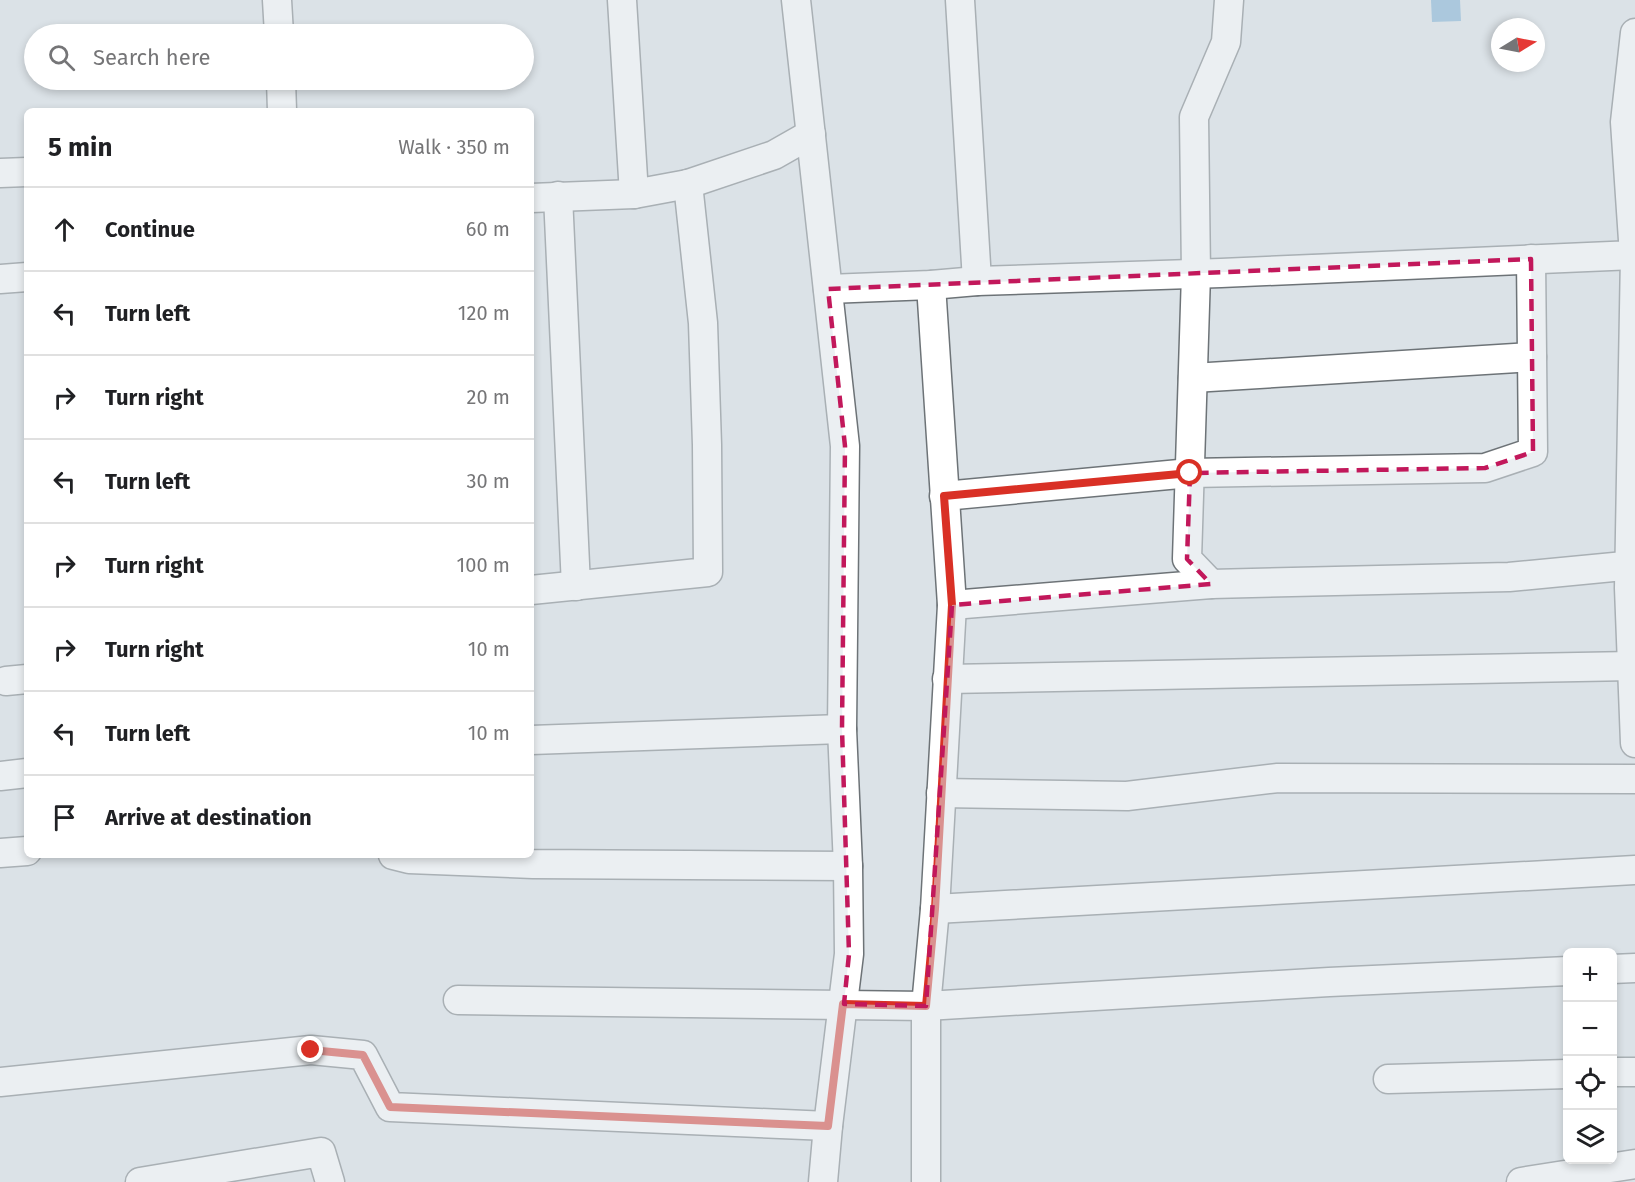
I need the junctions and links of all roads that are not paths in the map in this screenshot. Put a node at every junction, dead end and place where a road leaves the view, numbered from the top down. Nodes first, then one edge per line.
1 (277, 0) edge
2 (622, 0) edge
3 (796, 0) edge
4 (960, 0) edge
5 (1228, 0) edge
6 (278, 24) edge
7 (1635, 33) edge
8 (281, 90) edge
9 (282, 108) edge
10 (811, 134) junction
11 (24, 172) edge
12 (0, 173) edge
13 (688, 184) junction
14 (633, 194) junction
15 (544, 197) edge
16 (1635, 255) edge
17 (1531, 259) junction
18 (1196, 274) junction
19 (24, 277) edge
20 (0, 279) edge
21 (977, 281) junction
22 (931, 285) junction
23 (828, 289) junction
24 (1532, 357) junction
25 (1193, 378) junction
26 (1190, 473) junction
27 (944, 496) junction
28 (1632, 565) edge
29 (1211, 584) junction
30 (576, 586) junction
31 (534, 590) edge
32 (952, 605) junction
33 (1632, 666) junction
34 (947, 679) junction
35 (842, 729) junction
36 (534, 740) edge
37 (1635, 743) edge
38 (24, 773) edge
39 (0, 776) edge
40 (1635, 779) edge
41 (941, 793) junction
42 (24, 851) edge
43 (0, 854) edge
44 (405, 858) edge
45 (848, 866) junction
46 (1635, 870) edge
47 (935, 909) junction
48 (1635, 968) edge
49 (1617, 969) edge
50 (1563, 971) edge
51 (458, 1000) dead end
52 (843, 1004) junction
53 (926, 1006) junction
54 (1617, 1072) edge
55 (1635, 1072) edge
56 (1563, 1074) edge
57 (1388, 1079) dead end
58 (0, 1082) edge
59 (828, 1126) junction
60 (1635, 1164) edge
61 (140, 1182) edge
62 (330, 1182) edge
63 (823, 1182) edge
64 (926, 1182) edge
65 (1521, 1182) edge

1 - 6 street
2 - 14 street
3 - 10 street
4 - 21 street
5 - 18 street
7 - 16 street
8 - 9 street
10 - 13 street
10 - 23 street
11 - 12 street
13 - 14 street
13 - 30 street
14 - 15 street
15 - 30 street
16 - 17 street
16 - 28 street
17 - 18 street
17 - 24 street
18 - 21 street
18 - 25 street
19 - 20 street
21 - 22 street
22 - 23 street
22 - 27 street
23 - 35 street
24 - 25 street
24 - 26 street
25 - 26 street
26 - 27 street
26 - 29 street
27 - 32 street
28 - 29 street
28 - 33 street
29 - 32 street
30 - 31 street
32 - 34 street
33 - 34 street
33 - 37 street
34 - 41 street
35 - 36 street
35 - 45 street
38 - 39 street
40 - 41 street
41 - 47 street
42 - 43 street
44 - 45 street
45 - 52 street
46 - 47 street
47 - 53 street
48 - 49 street
50 - 53 street
51 - 52 street
52 - 53 street
52 - 59 street
53 - 64 street
54 - 55 street
56 - 57 street
58 - 59 street
59 - 63 street
60 - 65 street
61 - 62 street

